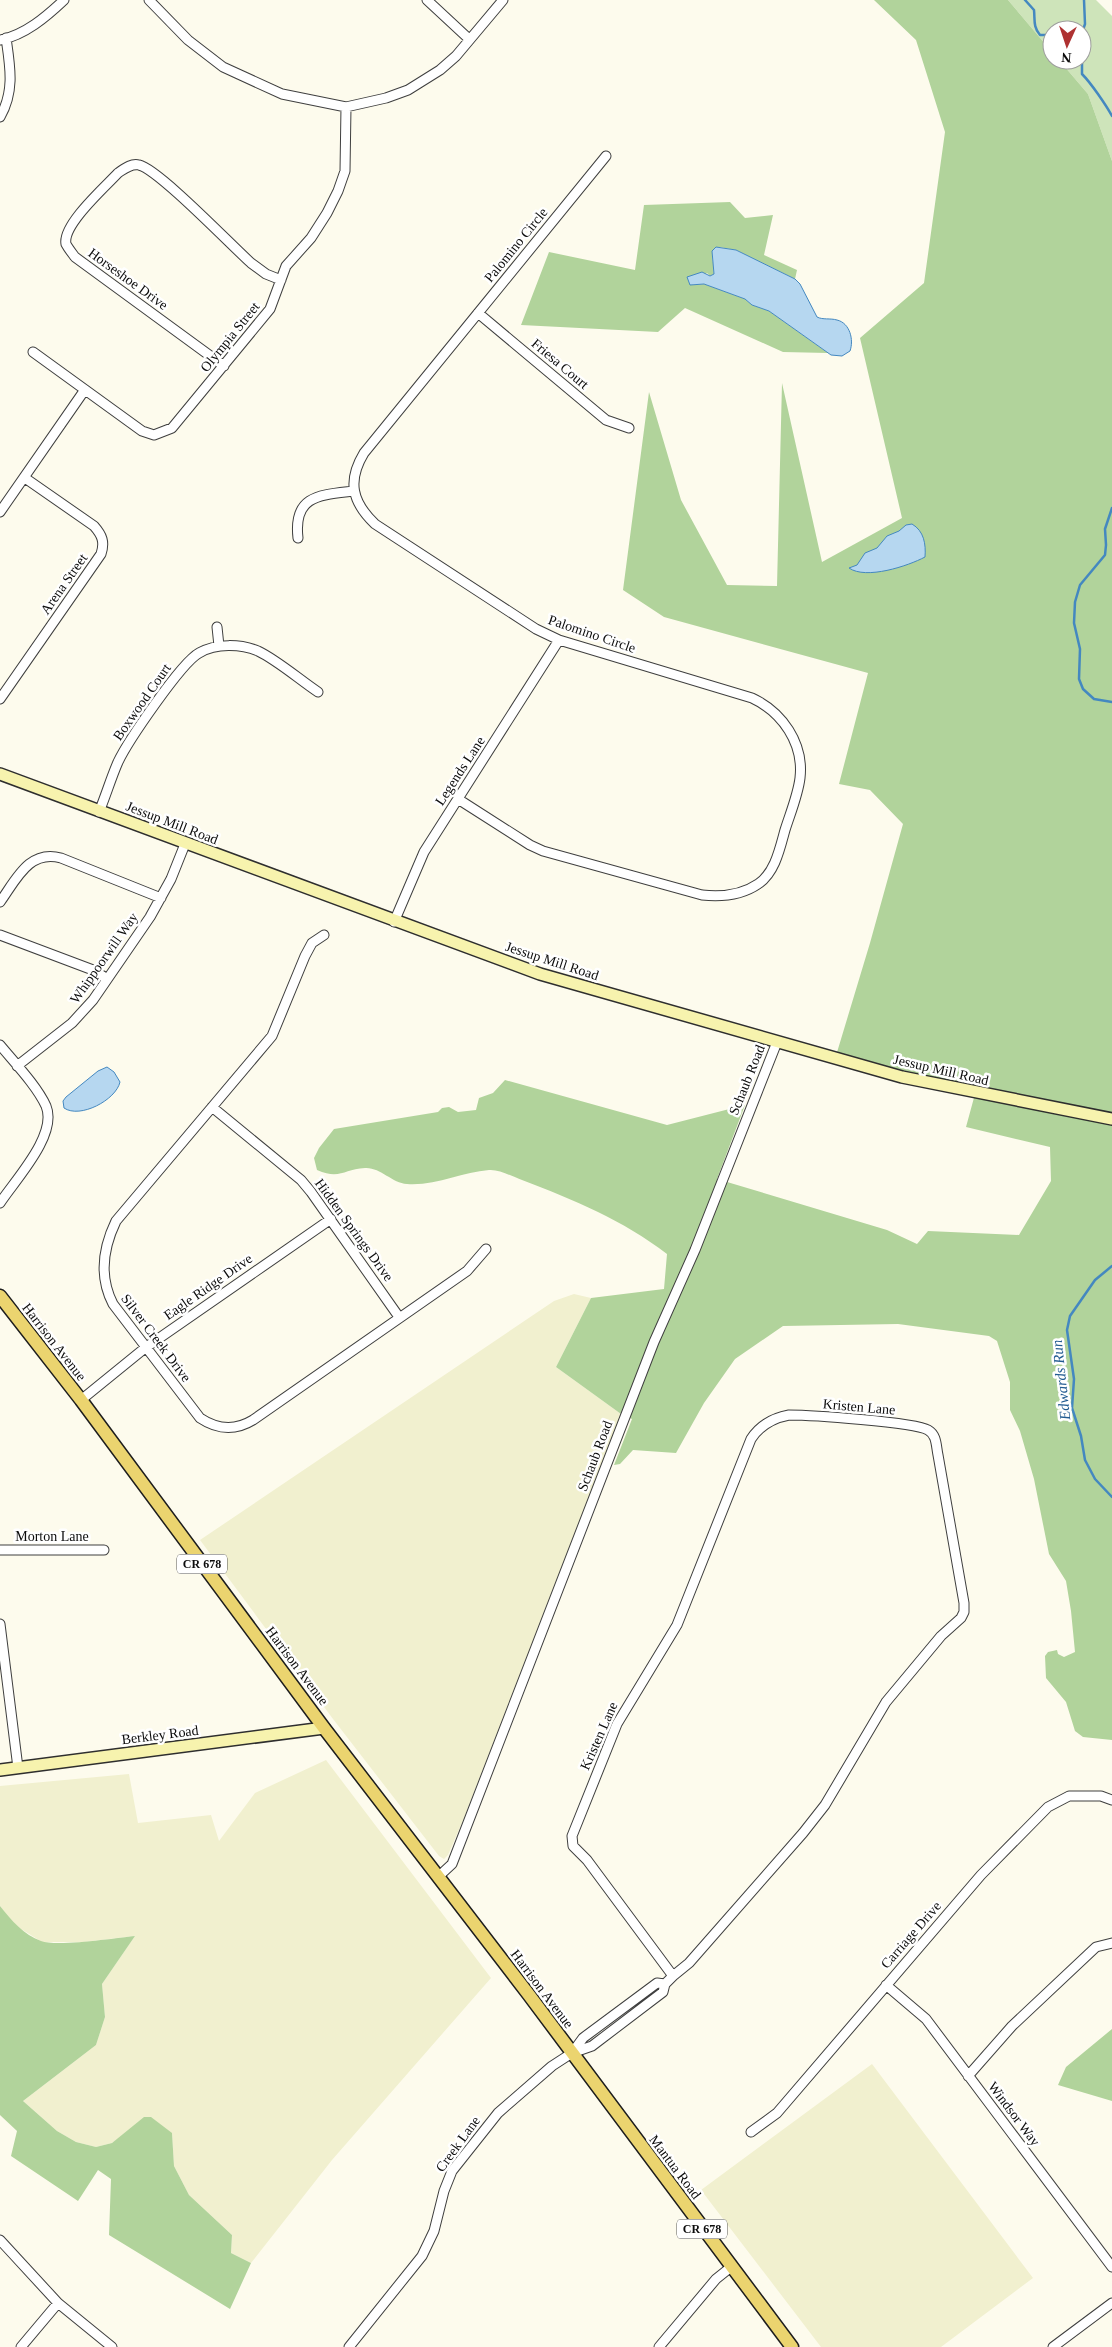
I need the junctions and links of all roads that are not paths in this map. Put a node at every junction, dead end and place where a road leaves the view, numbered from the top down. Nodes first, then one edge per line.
1 (64, 0) edge
2 (149, 0) edge
3 (428, 0) edge
4 (503, 0) edge
5 (3, 39) edge
6 (469, 39) junction
7 (346, 107) junction
8 (0, 117) edge
9 (606, 156) dead end
10 (281, 280) junction
11 (478, 313) junction
12 (33, 352) dead end
13 (224, 366) junction
14 (84, 391) junction
15 (629, 428) dead end
16 (25, 478) junction
17 (354, 491) junction
18 (0, 512) edge
19 (298, 538) dead end
20 (216, 627) dead end
21 (559, 640) junction
22 (219, 646) junction
23 (318, 692) dead end
24 (0, 699) edge
25 (0, 774) edge
26 (458, 799) junction
27 (99, 812) junction
28 (185, 844) junction
29 (161, 898) junction
30 (0, 902) edge
31 (394, 922) junction
32 (324, 934) dead end
33 (0, 935) edge
34 (106, 978) junction
35 (777, 1042) junction
36 (0, 1045) edge
37 (17, 1066) junction
38 (212, 1107) junction
39 (1112, 1119) edge
40 (2, 1197) edge
41 (331, 1219) junction
42 (486, 1249) dead end
43 (0, 1296) edge
44 (398, 1317) junction
45 (145, 1348) junction
46 (81, 1400) junction
47 (0, 1550) edge
48 (104, 1550) dead end
49 (0, 1624) edge
50 (324, 1728) junction
51 (18, 1768) junction
52 (0, 1770) edge
53 (1112, 1800) edge
54 (438, 1877) junction
55 (1112, 1943) edge
56 (673, 1976) junction
57 (886, 1985) junction
58 (572, 2053) junction
59 (968, 2076) junction
60 (751, 2132) dead end
61 (0, 2240) edge
62 (731, 2267) junction
63 (1112, 2267) edge
64 (58, 2303) junction
65 (1112, 2303) edge
66 (21, 2347) edge
67 (112, 2347) edge
68 (349, 2347) edge
69 (659, 2347) edge
70 (792, 2347) edge
71 (1053, 2347) edge

1 - 5 street
2 - 7 street
3 - 6 street
4 - 6 street
5 - 8 street
6 - 7 street
7 - 10 street, Olympia Street
9 - 11 street, Palomino Circle
10 - 13 street, Olympia Street
10 - 13 street, Horseshoe Drive
11 - 15 street, Friesa Court
11 - 17 street, Palomino Circle
12 - 14 street
13 - 14 street, Olympia Street
14 - 16 street
16 - 18 street
16 - 24 street, Arena Street
17 - 19 street
17 - 21 street, Palomino Circle
20 - 22 street
21 - 26 street, Legends Lane
21 - 26 street, Palomino Circle
22 - 23 street, Boxwood Court
22 - 27 street, Boxwood Court
25 - 27 street, Jessup Mill Road
26 - 31 street, Legends Lane
27 - 28 street, Jessup Mill Road
28 - 29 street, Whippoorwill Way
28 - 31 street, Jessup Mill Road
29 - 30 street
29 - 34 street, Whippoorwill Way
31 - 35 street, Jessup Mill Road
32 - 38 street, Silver Creek Drive
33 - 34 street
34 - 37 street, Whippoorwill Way
35 - 39 street, Jessup Mill Road
35 - 54 street, Schaub Road
36 - 37 street
37 - 40 street
38 - 41 street, Hidden Springs Drive
38 - 45 street, Silver Creek Drive
41 - 44 street, Hidden Springs Drive
41 - 45 street, Eagle Ridge Drive
42 - 44 street, Silver Creek Drive
43 - 46 main road, Harrison Avenue / CR 678
44 - 45 street, Silver Creek Drive
45 - 46 street, Eagle Ridge Drive
46 - 50 main road, Harrison Avenue / CR 678
47 - 48 street, Morton Lane
49 - 51 street
50 - 51 street, Berkley Road
50 - 54 main road, Harrison Avenue / CR 678
51 - 52 street, Berkley Road
53 - 57 street, Carriage Drive
54 - 58 main road, Harrison Avenue / CR 678
55 - 59 street
56 - 56 street, Kristen Lane
56 - 58 street, Kristen Lane
57 - 59 street, Windsor Way
57 - 60 street, Carriage Drive
58 - 62 main road, Mantua Road / CR 678
58 - 68 street, Creek Lane
59 - 63 street, Windsor Way
61 - 64 street
62 - 69 street
62 - 70 main road, Mantua Road / CR 678
64 - 66 street
64 - 67 street
65 - 71 street

